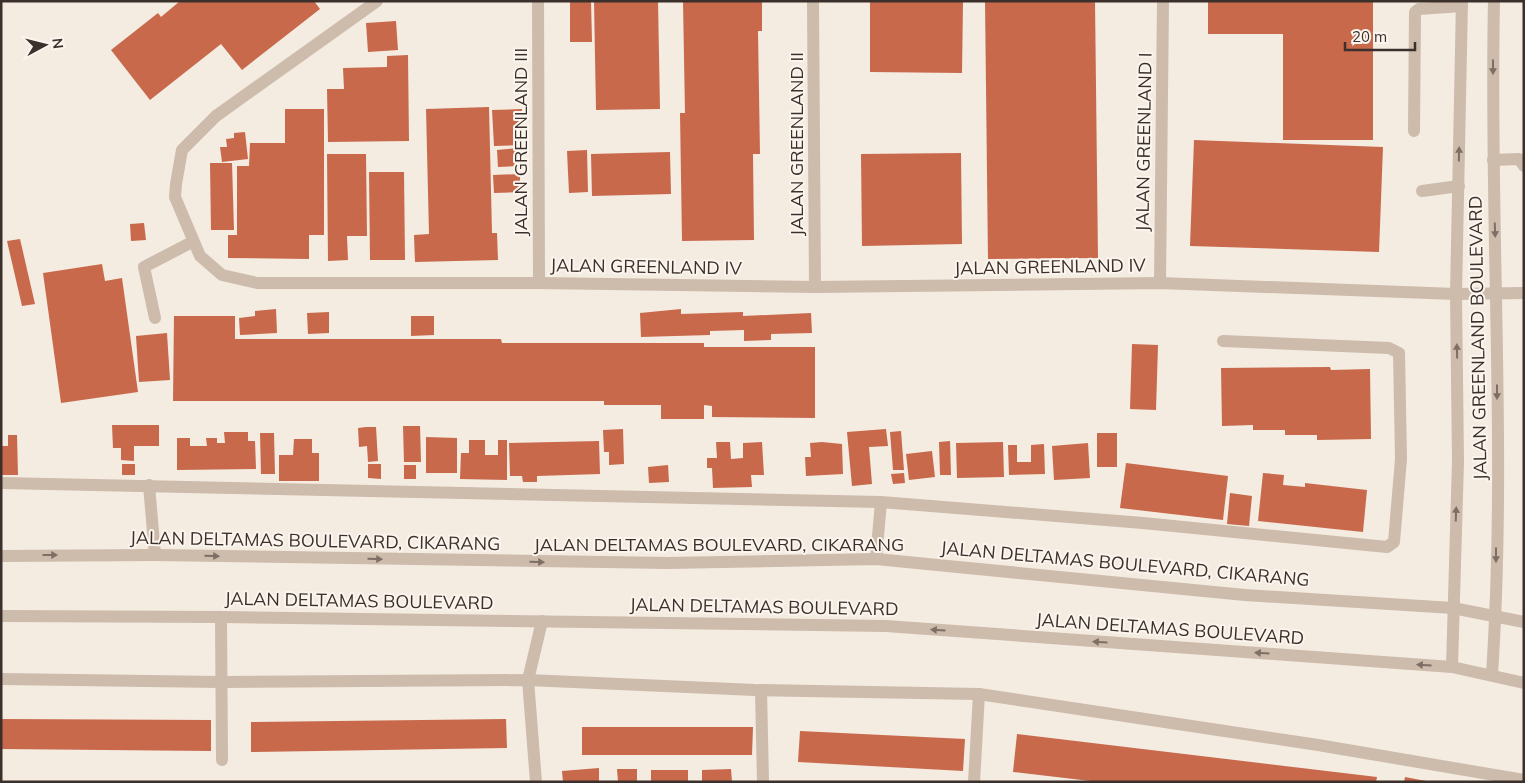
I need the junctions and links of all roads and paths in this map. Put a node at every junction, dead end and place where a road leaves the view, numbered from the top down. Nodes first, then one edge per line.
1 (377, 1) edge
2 (538, 1) edge
3 (813, 1) edge
4 (1163, 1) edge
5 (1494, 1) edge
6 (1462, 4) edge
7 (1414, 131) dead end
8 (1493, 160) junction
9 (1524, 166) edge
10 (1459, 186) junction
11 (1422, 191) dead end
12 (192, 242) junction
13 (539, 282) junction
14 (1160, 283) junction
15 (815, 286) junction
16 (1498, 292) junction
17 (1456, 294) junction
18 (1524, 294) edge
19 (155, 318) dead end
20 (1222, 341) dead end
21 (1, 483) edge
22 (149, 485) junction
23 (880, 502) junction
24 (155, 555) junction
25 (1, 556) edge
26 (876, 559) junction
27 (1453, 608) junction
28 (1, 616) edge
29 (1496, 616) junction
30 (221, 617) junction
31 (542, 621) junction
32 (1524, 622) edge
33 (1452, 667) junction
34 (1492, 674) junction
35 (1, 679) edge
36 (528, 680) junction
37 (220, 682) junction
38 (1524, 683) edge
39 (761, 690) junction
40 (978, 694) junction
41 (222, 760) dead end
42 (1524, 780) edge
43 (536, 782) edge
44 (763, 782) edge
45 (974, 782) edge

1 - 12 street, JALAN GREENLAND IV
2 - 13 street, JALAN GREENLAND III
3 - 15 street, JALAN GREENLAND II
4 - 14 street, JALAN GREENLAND I
5 -> 8 street, JALAN GREENLAND BOULEVARD
6 - 7 street
10 -> 6 street, JALAN GREENLAND BOULEVARD
8 - 9 street
8 -> 16 street, JALAN GREENLAND BOULEVARD
10 - 11 street
10 - 17 street, JALAN GREENLAND BOULEVARD
12 - 13 street, JALAN GREENLAND IV
12 - 19 street
13 - 15 street, JALAN GREENLAND IV
14 - 15 street, JALAN GREENLAND IV
14 - 17 street, JALAN GREENLAND IV
16 - 17 street, JALAN GREENLAND IV
16 - 18 street, JALAN GREENLAND IV
16 -> 29 street, JALAN GREENLAND BOULEVARD
27 -> 17 street, JALAN GREENLAND BOULEVARD
20 - 23 street
21 - 22 street
22 - 23 street
22 - 24 street
23 - 26 street
25 -> 24 street, JALAN DELTAMAS BOULEVARD, CIKARANG
24 -> 26 street, JALAN DELTAMAS BOULEVARD, CIKARANG
26 - 27 street, JALAN DELTAMAS BOULEVARD, CIKARANG
27 - 29 street, JALAN DELTAMAS BOULEVARD, CIKARANG
27 - 33 street, JALAN GREENLAND BOULEVARD
28 - 30 street, JALAN DELTAMAS BOULEVARD
29 - 32 street, JALAN DELTAMAS BOULEVARD, CIKARANG
29 - 34 street, JALAN GREENLAND BOULEVARD
30 - 31 street, JALAN DELTAMAS BOULEVARD
30 - 37 street
33 -> 31 street, JALAN DELTAMAS BOULEVARD
31 - 36 street
33 - 34 street, JALAN DELTAMAS BOULEVARD
34 - 38 street, JALAN DELTAMAS BOULEVARD
35 - 37 street
36 - 37 street
36 - 39 street
36 - 43 street
37 - 41 street
39 - 40 street
39 - 44 street
40 - 42 street
40 - 45 street

